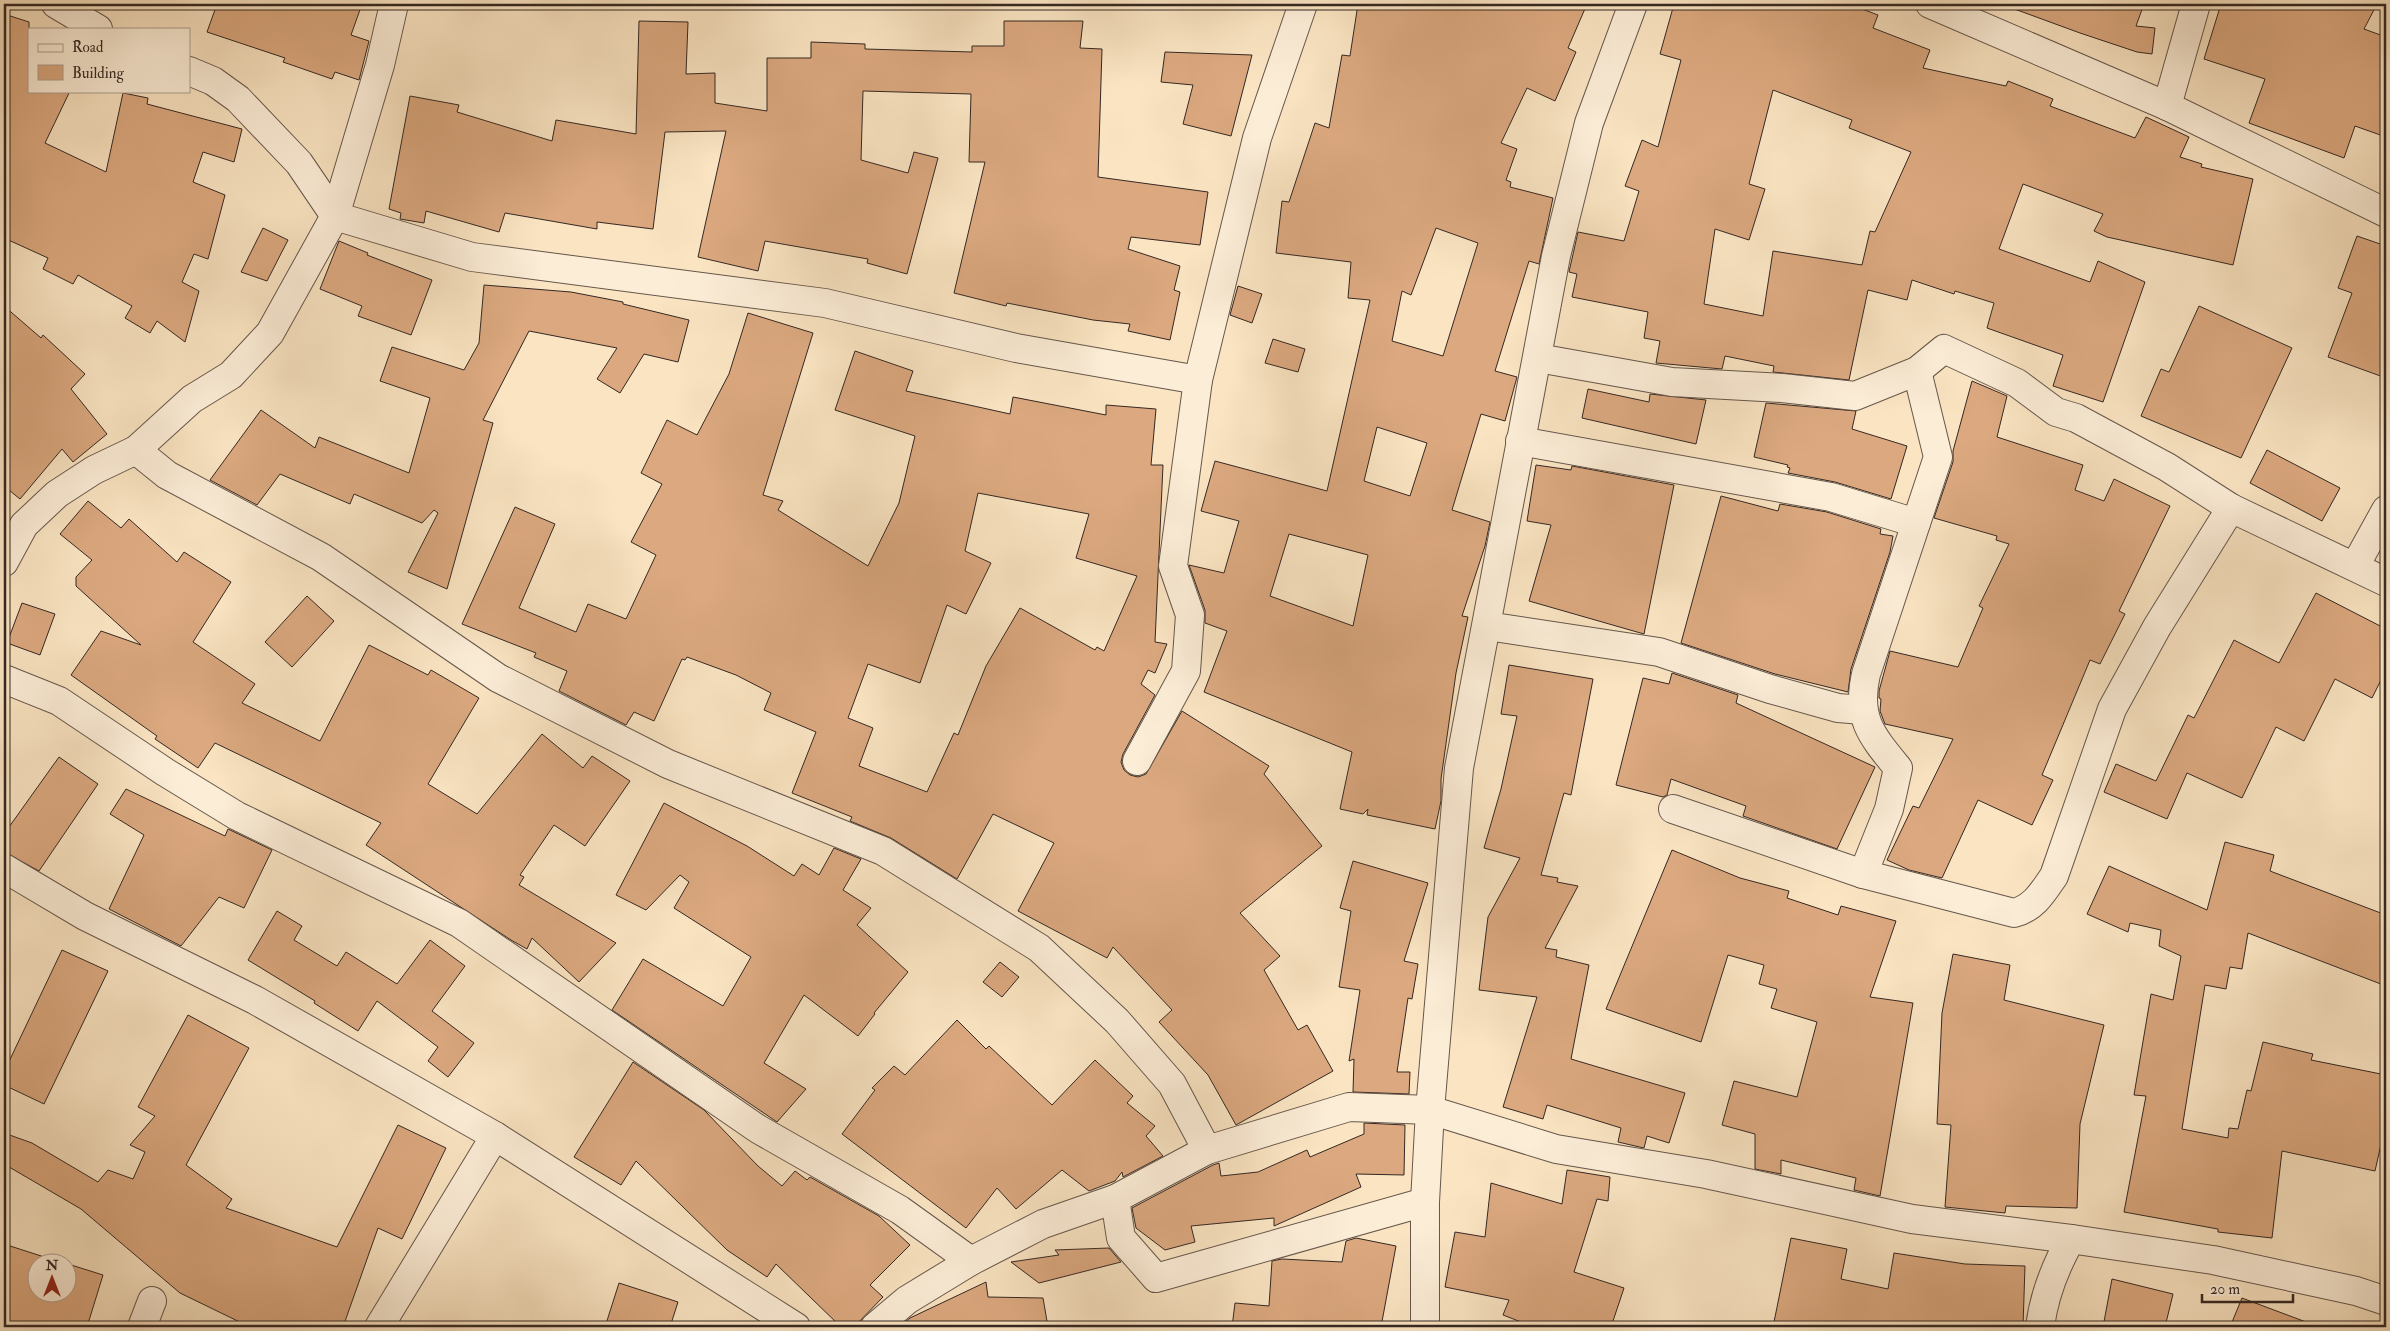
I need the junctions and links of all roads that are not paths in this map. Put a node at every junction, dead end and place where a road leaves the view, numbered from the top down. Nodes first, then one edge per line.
1 (56, 4) edge
2 (394, 4) edge
3 (1303, 4) edge
4 (1633, 4) edge
5 (1930, 4) edge
6 (2196, 4) edge
7 (1972, 13) edge
8 (96, 28) edge
9 (190, 71) edge
10 (2167, 106) junction
11 (2386, 213) edge
12 (335, 216) junction
13 (1538, 358) junction
14 (1917, 371) junction
15 (1198, 380) junction
16 (1520, 441) junction
17 (136, 450) junction
18 (2231, 508) junction
19 (2386, 510) edge
20 (1916, 523) junction
21 (4, 562) edge
22 (2355, 566) junction
23 (2386, 582) edge
24 (1487, 626) junction
25 (4, 679) edge
26 (1863, 710) junction
27 (1138, 761) dead end
28 (1673, 808) dead end
29 (4, 868) edge
30 (1863, 874) junction
31 (1430, 1110) junction
32 (495, 1136) junction
33 (1207, 1150) junction
34 (1116, 1198) junction
35 (1425, 1202) junction
36 (2071, 1239) junction
37 (971, 1261) junction
38 (152, 1301) dead end
39 (2386, 1301) edge
40 (142, 1327) edge
41 (379, 1327) edge
42 (796, 1327) edge
43 (875, 1327) edge
44 (1426, 1327) edge
45 (2040, 1327) edge

1 - 8 street
2 - 12 street
3 - 15 street
4 - 13 street
5 - 7 street
6 - 10 street
7 - 10 street
9 - 12 street
10 - 11 street
12 - 15 street
12 - 17 street
13 - 14 street
13 - 16 street
14 - 18 street
14 - 20 street
15 - 27 street
16 - 20 street
16 - 24 street
17 - 21 street
17 - 33 street
18 - 22 street
18 - 30 street
19 - 22 street
20 - 26 street
22 - 23 street
24 - 26 street
24 - 31 street
25 - 37 street
26 - 30 street
28 - 30 street
29 - 32 street
31 - 33 street
31 - 35 street
31 - 36 street
32 - 41 street
32 - 42 street
33 - 34 street
34 - 35 street
34 - 37 street
35 - 44 street
36 - 39 street
36 - 45 street
37 - 43 street
38 - 40 street

